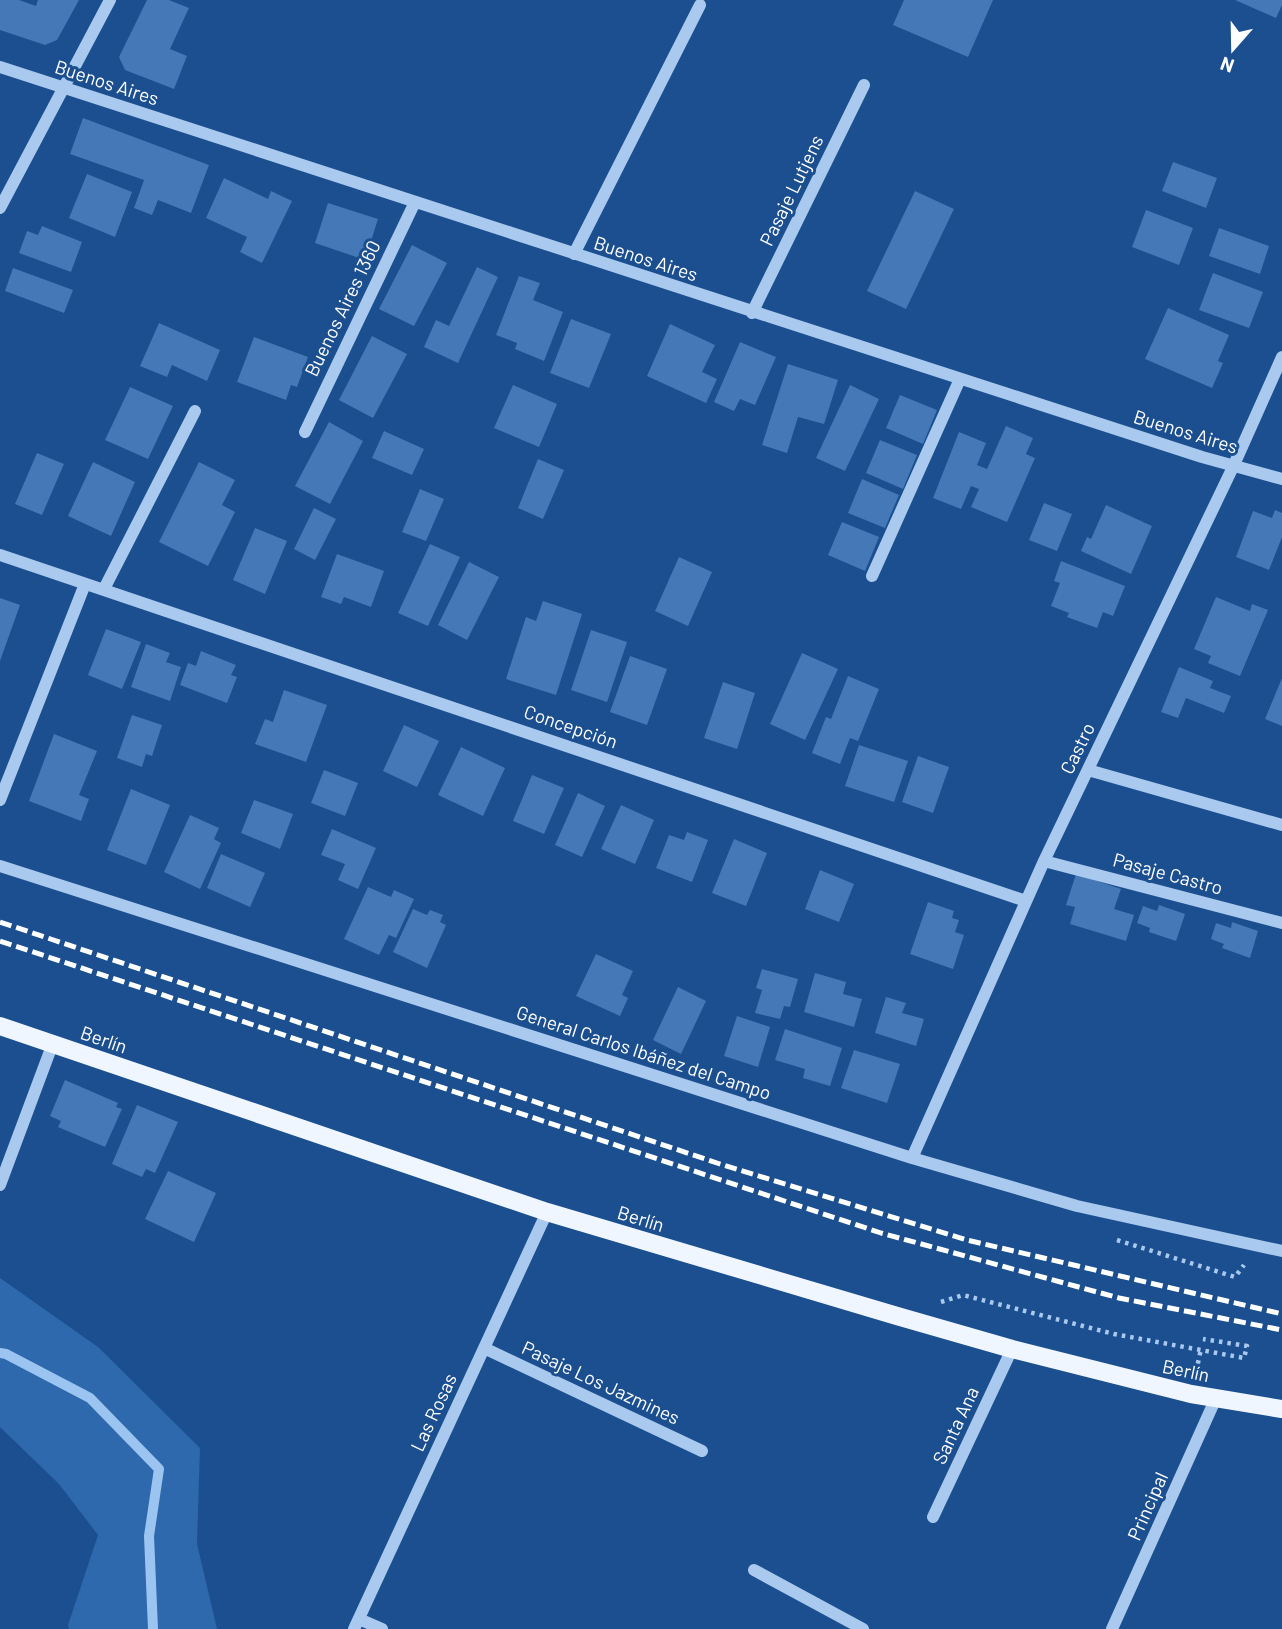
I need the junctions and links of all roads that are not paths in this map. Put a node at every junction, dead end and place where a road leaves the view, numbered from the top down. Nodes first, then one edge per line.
1 (110, 0) edge
2 (700, 5) dead end
3 (0, 67) edge
4 (864, 85) dead end
5 (63, 89) junction
6 (415, 202) junction
7 (0, 208) edge
8 (574, 254) junction
9 (752, 313) junction
10 (1282, 357) edge
11 (960, 379) junction
12 (194, 411) dead end
13 (305, 432) dead end
14 (1233, 467) junction
15 (1282, 479) edge
16 (0, 555) edge
17 (872, 576) dead end
18 (85, 583) junction
19 (104, 589) junction
20 (1088, 770) junction
21 (0, 800) edge
22 (1282, 825) edge
23 (1044, 861) junction
24 (0, 866) edge
25 (1026, 901) junction
26 (1282, 923) edge
27 (0, 1026) edge
28 (52, 1043) junction
29 (912, 1158) junction
30 (0, 1185) edge
31 (547, 1212) junction
32 (1282, 1251) edge
33 (484, 1348) junction
34 (1012, 1349) junction
35 (1216, 1398) junction
36 (1282, 1409) edge
37 (702, 1451) dead end
38 (933, 1517) dead end
39 (754, 1570) dead end
40 (357, 1624) edge
41 (382, 1629) edge
42 (863, 1629) edge
43 (1112, 1629) edge

1 - 5 street
2 - 8 street
3 - 5 street, Buenos Aires
4 - 9 street, Pasaje Lutjens
5 - 6 street, Buenos Aires
5 - 7 street
6 - 8 street, Buenos Aires
6 - 13 street, Buenos Aires 1360
8 - 9 street, Buenos Aires
9 - 11 street, Buenos Aires
10 - 14 street, Castro
11 - 14 street, Buenos Aires
11 - 17 street
12 - 19 street
14 - 15 street, Buenos Aires
14 - 20 street, Castro
16 - 18 street, Concepción
18 - 19 street, Concepción
18 - 21 street
19 - 25 street, Concepción
20 - 22 street
20 - 23 street, Castro
23 - 25 street, Castro
23 - 26 street, Pasaje Castro
24 - 29 street, General Carlos Ibáñez del Campo
25 - 29 street, Castro
27 - 28 main road, Berlín
28 - 30 street
28 - 31 main road, Berlín
29 - 32 street, General Carlos Ibáñez del Campo
31 - 33 street, Las Rosas
31 - 34 main road, Berlín
33 - 37 street, Pasaje Los Jazmines
33 - 40 street, Las Rosas
34 - 35 main road, Berlín
34 - 38 street, Santa Ana
35 - 36 main road, Berlín
35 - 43 street, Principal
39 - 42 street
40 - 41 street

